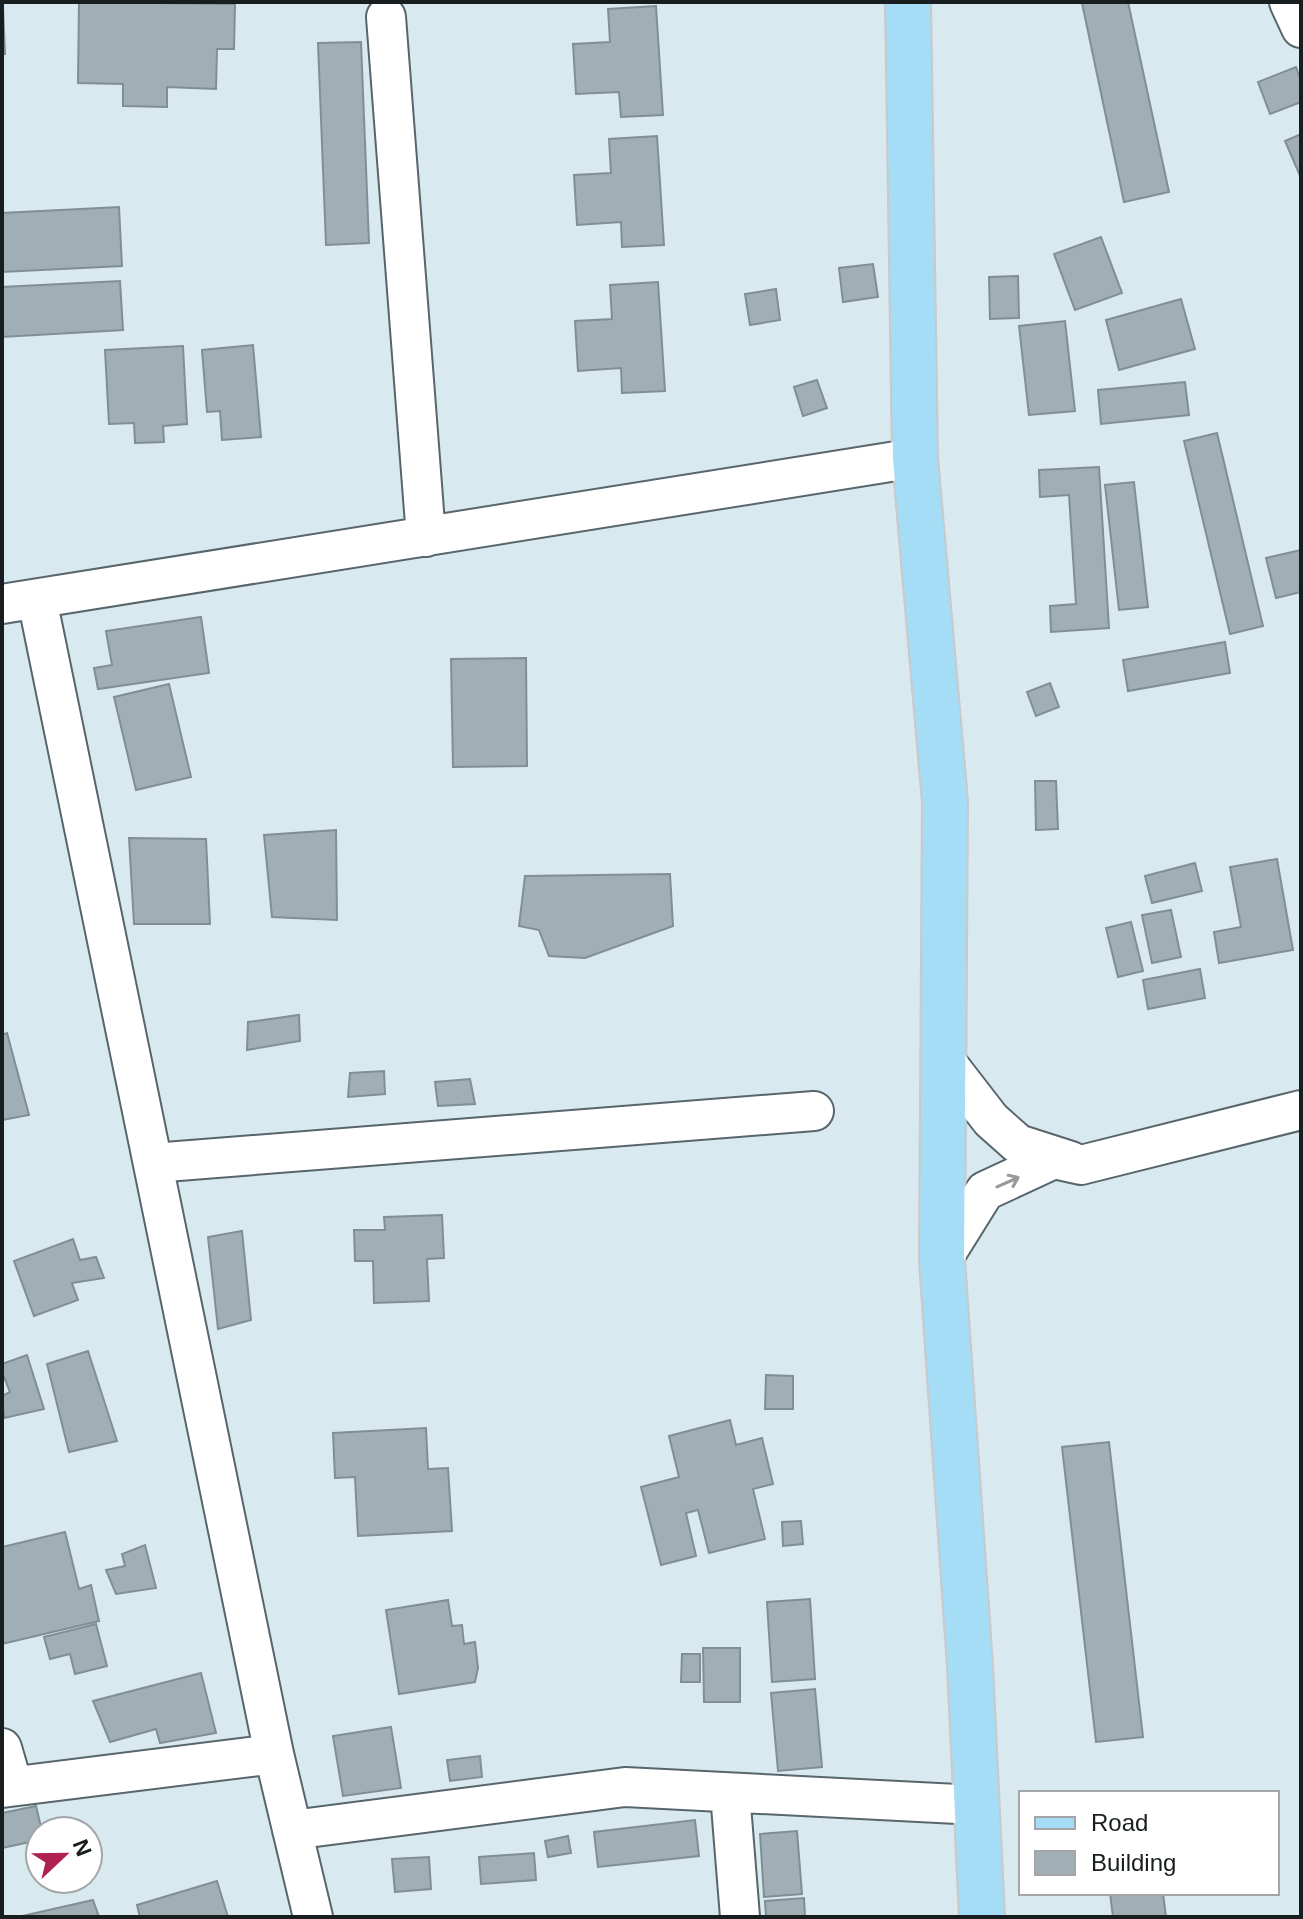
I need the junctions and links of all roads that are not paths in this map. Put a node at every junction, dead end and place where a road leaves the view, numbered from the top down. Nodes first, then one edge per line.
1 (908, 2) edge
2 (1289, 2) edge
3 (386, 17) dead end
4 (1301, 28) edge
5 (915, 458) junction
6 (426, 537) junction
7 (20, 602) edge
8 (943, 1058) junction
9 (1301, 1110) edge
10 (814, 1111) dead end
11 (153, 1163) junction
12 (1081, 1165) junction
13 (942, 1260) junction
14 (2, 1748) edge
15 (274, 1754) junction
16 (7, 1787) edge
17 (730, 1793) junction
18 (977, 1805) junction
19 (292, 1830) junction
20 (313, 1917) edge
21 (740, 1917) edge
22 (982, 1917) edge

1 - 5 main road
2 - 4 street
3 - 6 street
5 - 6 street
5 - 8 main road
6 - 7 street
7 - 11 street
8 - 12 street
8 - 13 main road
9 - 12 street
10 - 11 street
11 - 15 street
13 -> 12 street
13 - 18 main road
14 - 16 street
15 - 16 street
15 - 19 street
17 - 18 street
17 - 19 street
17 - 21 street
18 - 22 main road
19 - 20 street

